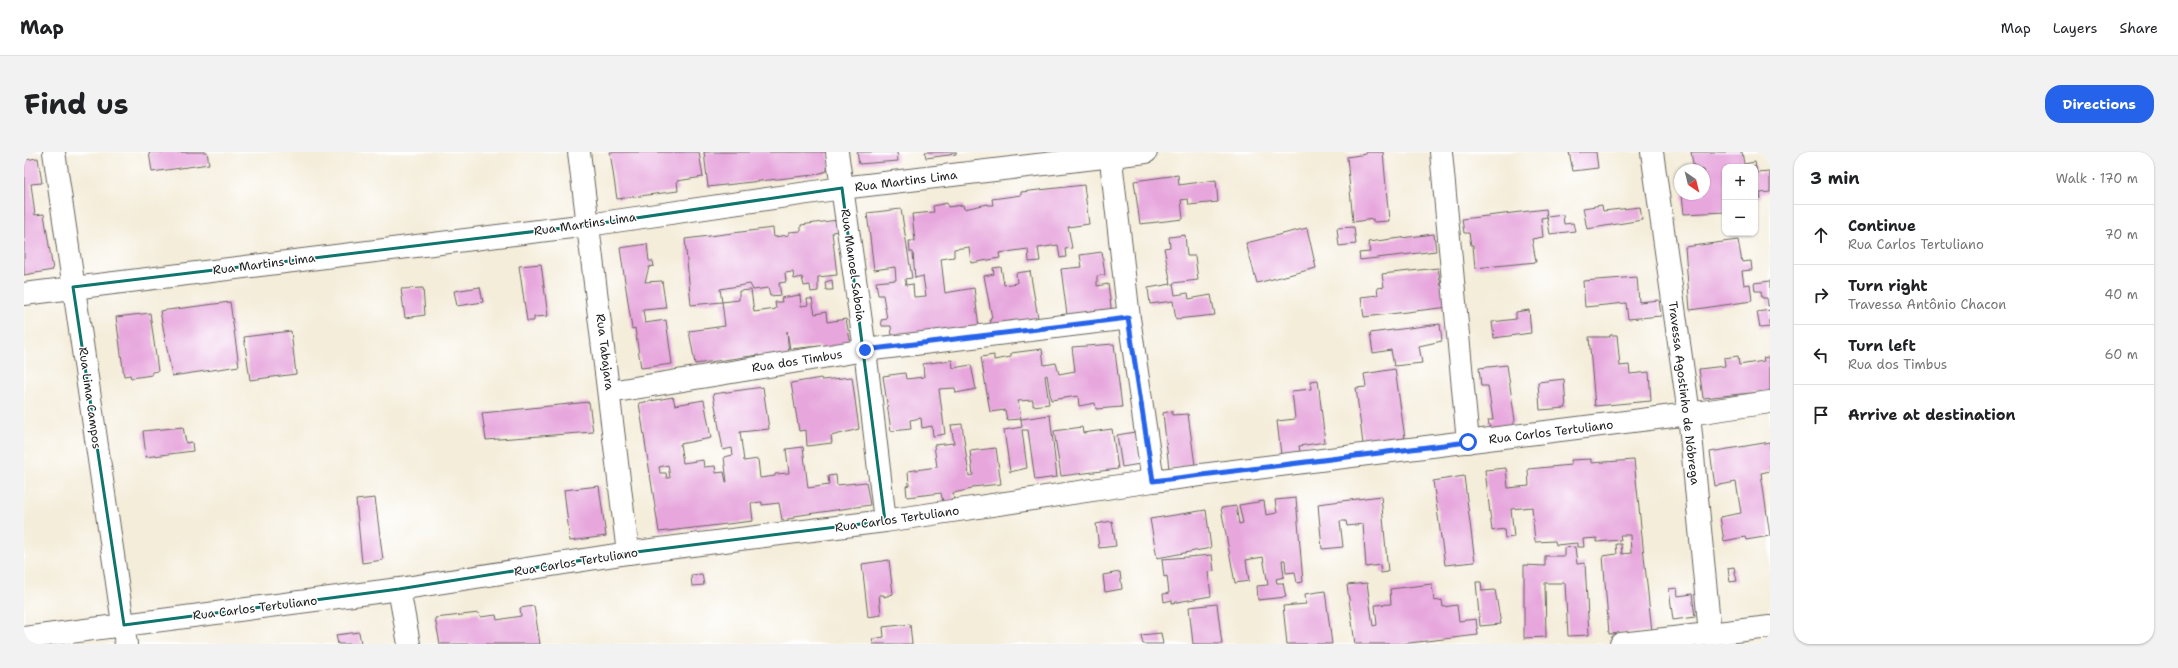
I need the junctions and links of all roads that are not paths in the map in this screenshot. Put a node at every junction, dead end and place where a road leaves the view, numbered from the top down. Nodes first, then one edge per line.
1 (54, 152) edge
2 (579, 152) edge
3 (837, 152) edge
4 (1146, 152) edge
5 (1441, 152) edge
6 (1652, 152) edge
7 (1110, 154) edge
8 (842, 188) junction
9 (588, 225) junction
10 (73, 287) junction
11 (24, 294) edge
12 (1128, 318) junction
13 (865, 350) junction
14 (610, 392) junction
15 (1770, 402) edge
16 (1689, 414) junction
17 (1468, 442) junction
18 (1153, 481) junction
19 (885, 521) junction
20 (628, 553) junction
21 (400, 589) junction
22 (1770, 627) edge
23 (1710, 634) junction
24 (125, 635) edge
25 (24, 638) edge
26 (409, 644) edge
27 (1621, 644) edge

1 - 10 street, Rua Lima Campos
2 - 9 street, Rua Tabajara
3 - 8 street, Rua Manoel Saboia
4 - 7 street, Rua Martins Lima
5 - 17 street
6 - 16 street, Travessa Agostinho de Nóbrega
7 - 8 street, Rua Martins Lima
7 - 12 street
8 - 9 street, Rua Martins Lima
8 - 13 street, Rua Manoel Saboia
9 - 10 street, Rua Martins Lima
9 - 14 street, Rua Tabajara
10 - 11 street, Rua Martins Lima
10 - 24 street, Rua Lima Campos
12 - 13 street, Rua dos Timbus
12 - 18 street
13 - 14 street, Rua dos Timbus
13 - 19 street, Rua Manoel Saboia
14 - 20 street, Rua Tabajara
15 - 16 street, Rua Carlos Tertuliano
16 - 17 street, Rua Carlos Tertuliano
16 - 23 street, Travessa Agostinho de Nóbrega
17 - 18 street, Rua Carlos Tertuliano
18 - 19 street, Rua Carlos Tertuliano
19 - 20 street, Rua Carlos Tertuliano
20 - 21 street, Rua Carlos Tertuliano
21 - 24 street, Rua Carlos Tertuliano
21 - 26 street
22 - 23 street
23 - 27 street
24 - 25 street, Rua Carlos Tertuliano

